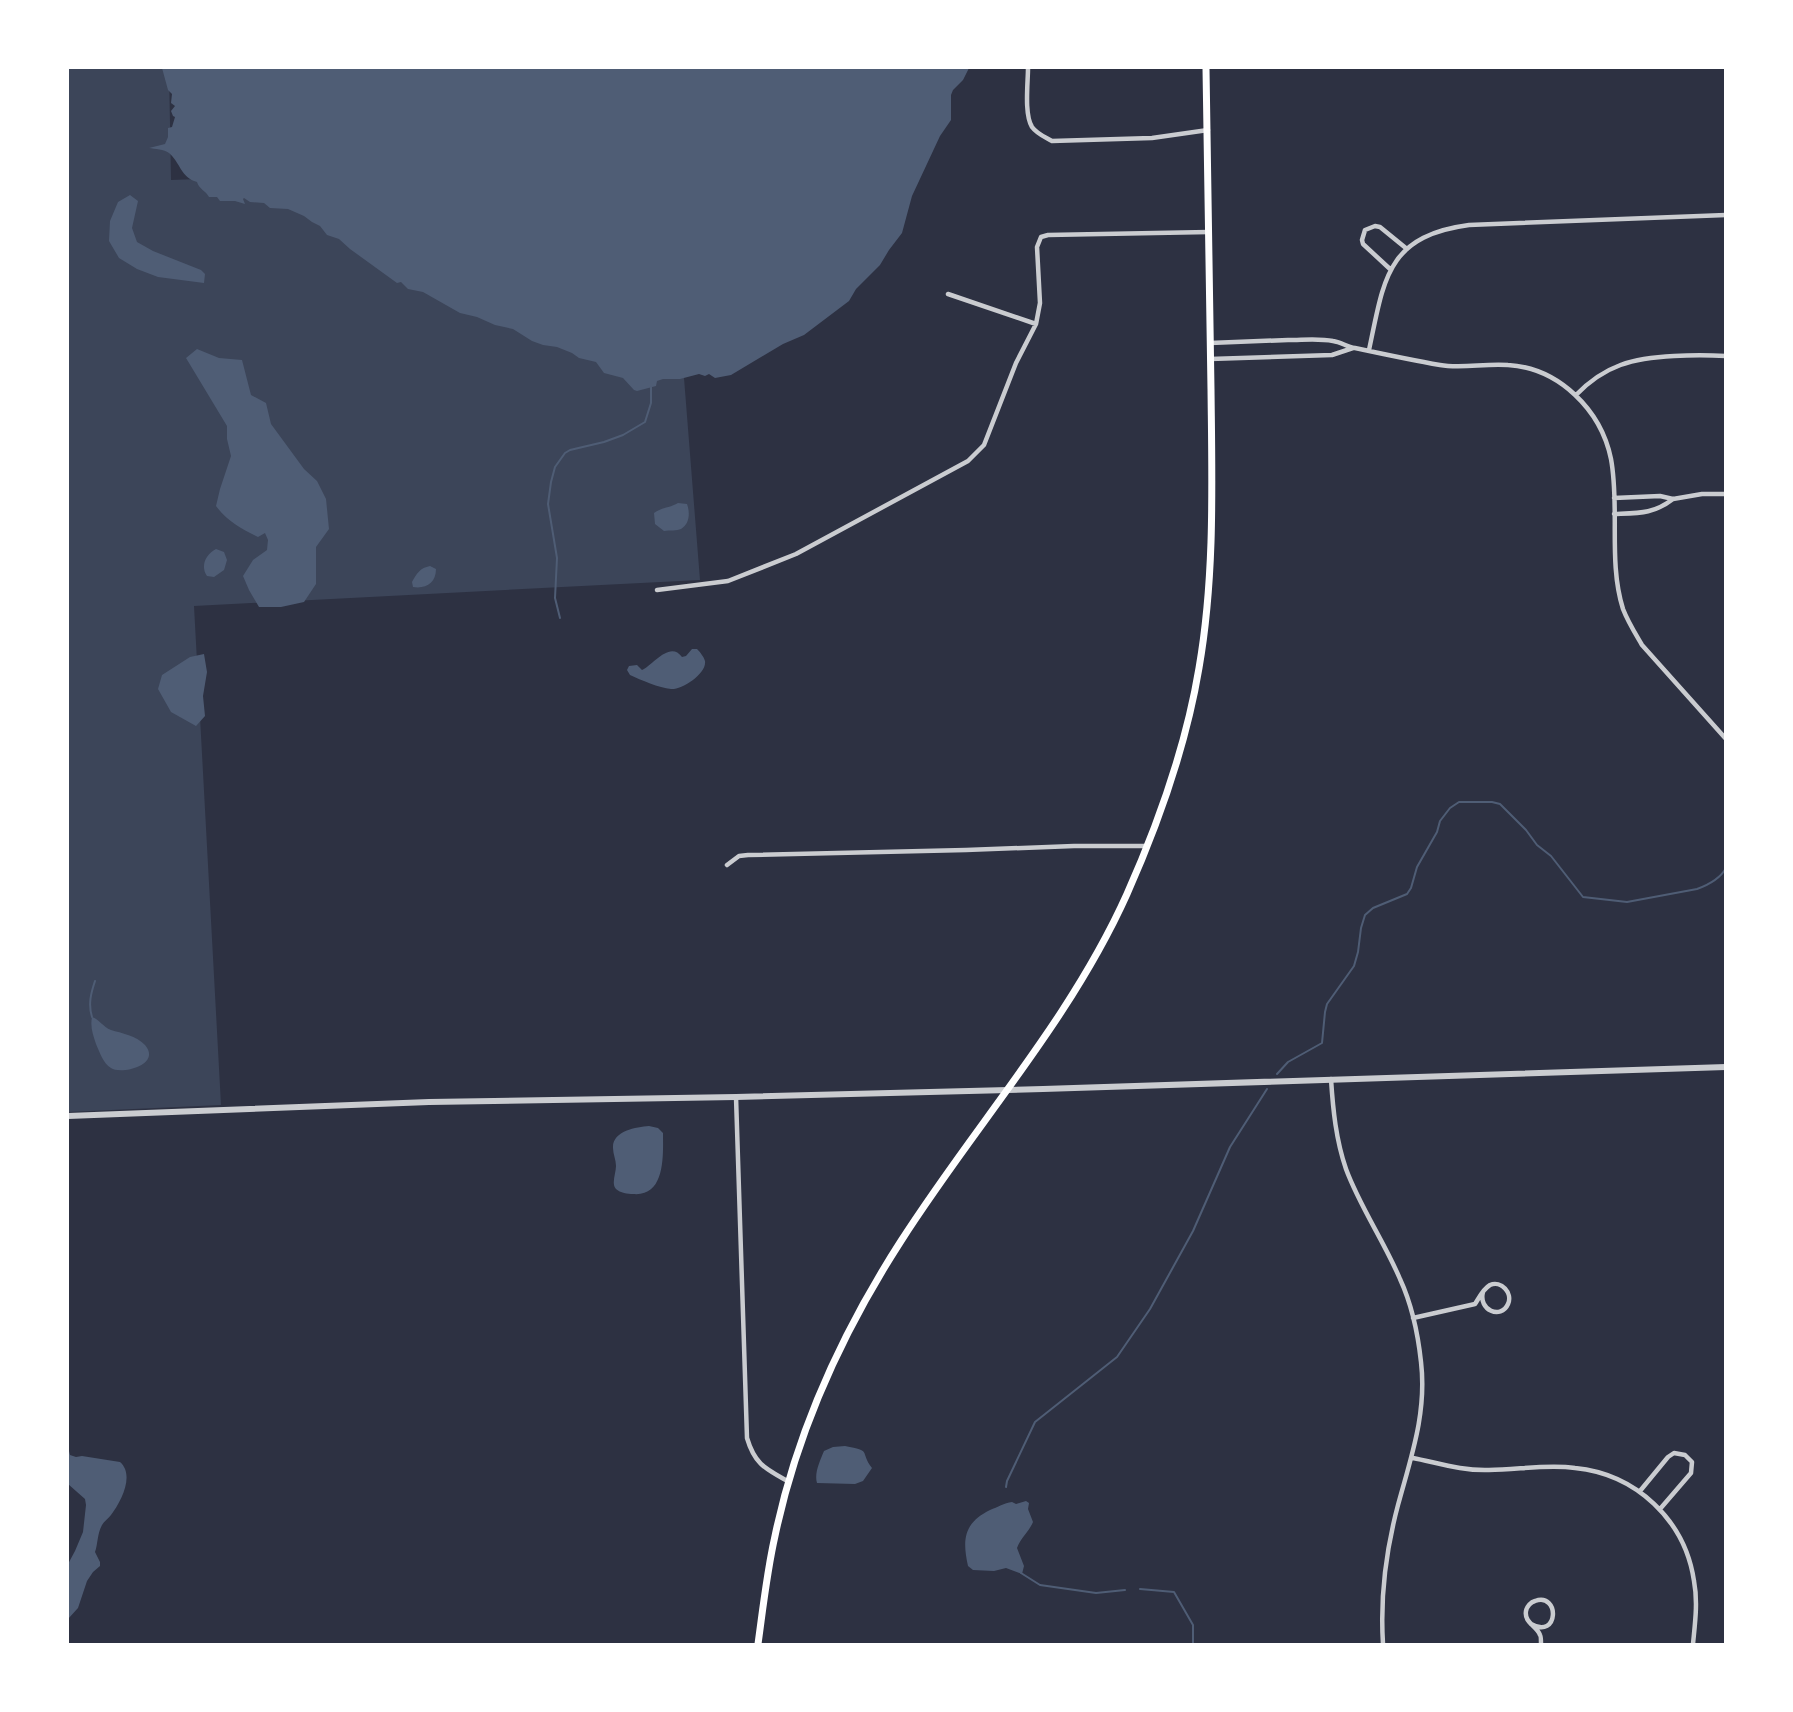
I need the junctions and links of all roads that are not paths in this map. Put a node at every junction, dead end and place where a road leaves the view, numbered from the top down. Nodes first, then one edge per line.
1 (1028, 68) edge
2 (1206, 68) edge
3 (1208, 130) junction
4 (1725, 215) edge
5 (1209, 232) junction
6 (1407, 249) junction
7 (1390, 269) junction
8 (948, 294) dead end
9 (1036, 324) junction
10 (1210, 343) junction
11 (1353, 348) junction
12 (1370, 350) junction
13 (1725, 356) edge
14 (1210, 359) junction
15 (1576, 395) junction
16 (1725, 494) edge
17 (1614, 498) junction
18 (1673, 499) junction
19 (1614, 514) junction
20 (657, 590) dead end
21 (1725, 739) edge
22 (1146, 846) junction
23 (727, 865) dead end
24 (1725, 1067) edge
25 (1331, 1079) junction
26 (1006, 1090) junction
27 (736, 1097) junction
28 (68, 1116) edge
29 (1483, 1292) junction
30 (1474, 1304) junction
31 (1487, 1308) junction
32 (1413, 1318) junction
33 (1413, 1458) junction
34 (789, 1482) junction
35 (1640, 1491) junction
36 (1660, 1509) junction
37 (1531, 1624) junction
38 (1548, 1625) junction
39 (1541, 1635) junction
40 (758, 1644) edge
41 (1383, 1644) edge
42 (1541, 1644) edge
43 (1693, 1644) edge

1 - 3 street
2 - 3 main road
3 - 5 main road
4 - 6 street
5 - 9 street
5 - 10 main road
6 - 7 street
6 - 7 street
7 - 12 street
8 - 9 street
9 - 20 street
10 - 11 street
10 - 14 main road
11 - 12 street
11 - 14 street
12 - 15 street
13 - 15 street
14 - 22 main road
15 - 17 street
16 - 18 street
17 - 18 street
17 - 19 street
18 - 19 street
19 - 21 street
22 - 23 street
22 - 26 main road
24 - 25 street
25 - 26 street
25 - 32 street
26 - 27 street
26 - 34 main road
27 - 28 street
27 - 34 street
29 - 30 street
29 - 31 street
29 - 31 street
30 - 31 street
30 - 32 street
32 - 33 street
33 - 35 street
33 - 41 street
34 - 40 main road
35 - 36 street
35 - 36 street
36 - 43 street
37 - 38 street
37 - 38 street
37 - 39 street
38 - 39 street
39 - 42 street

